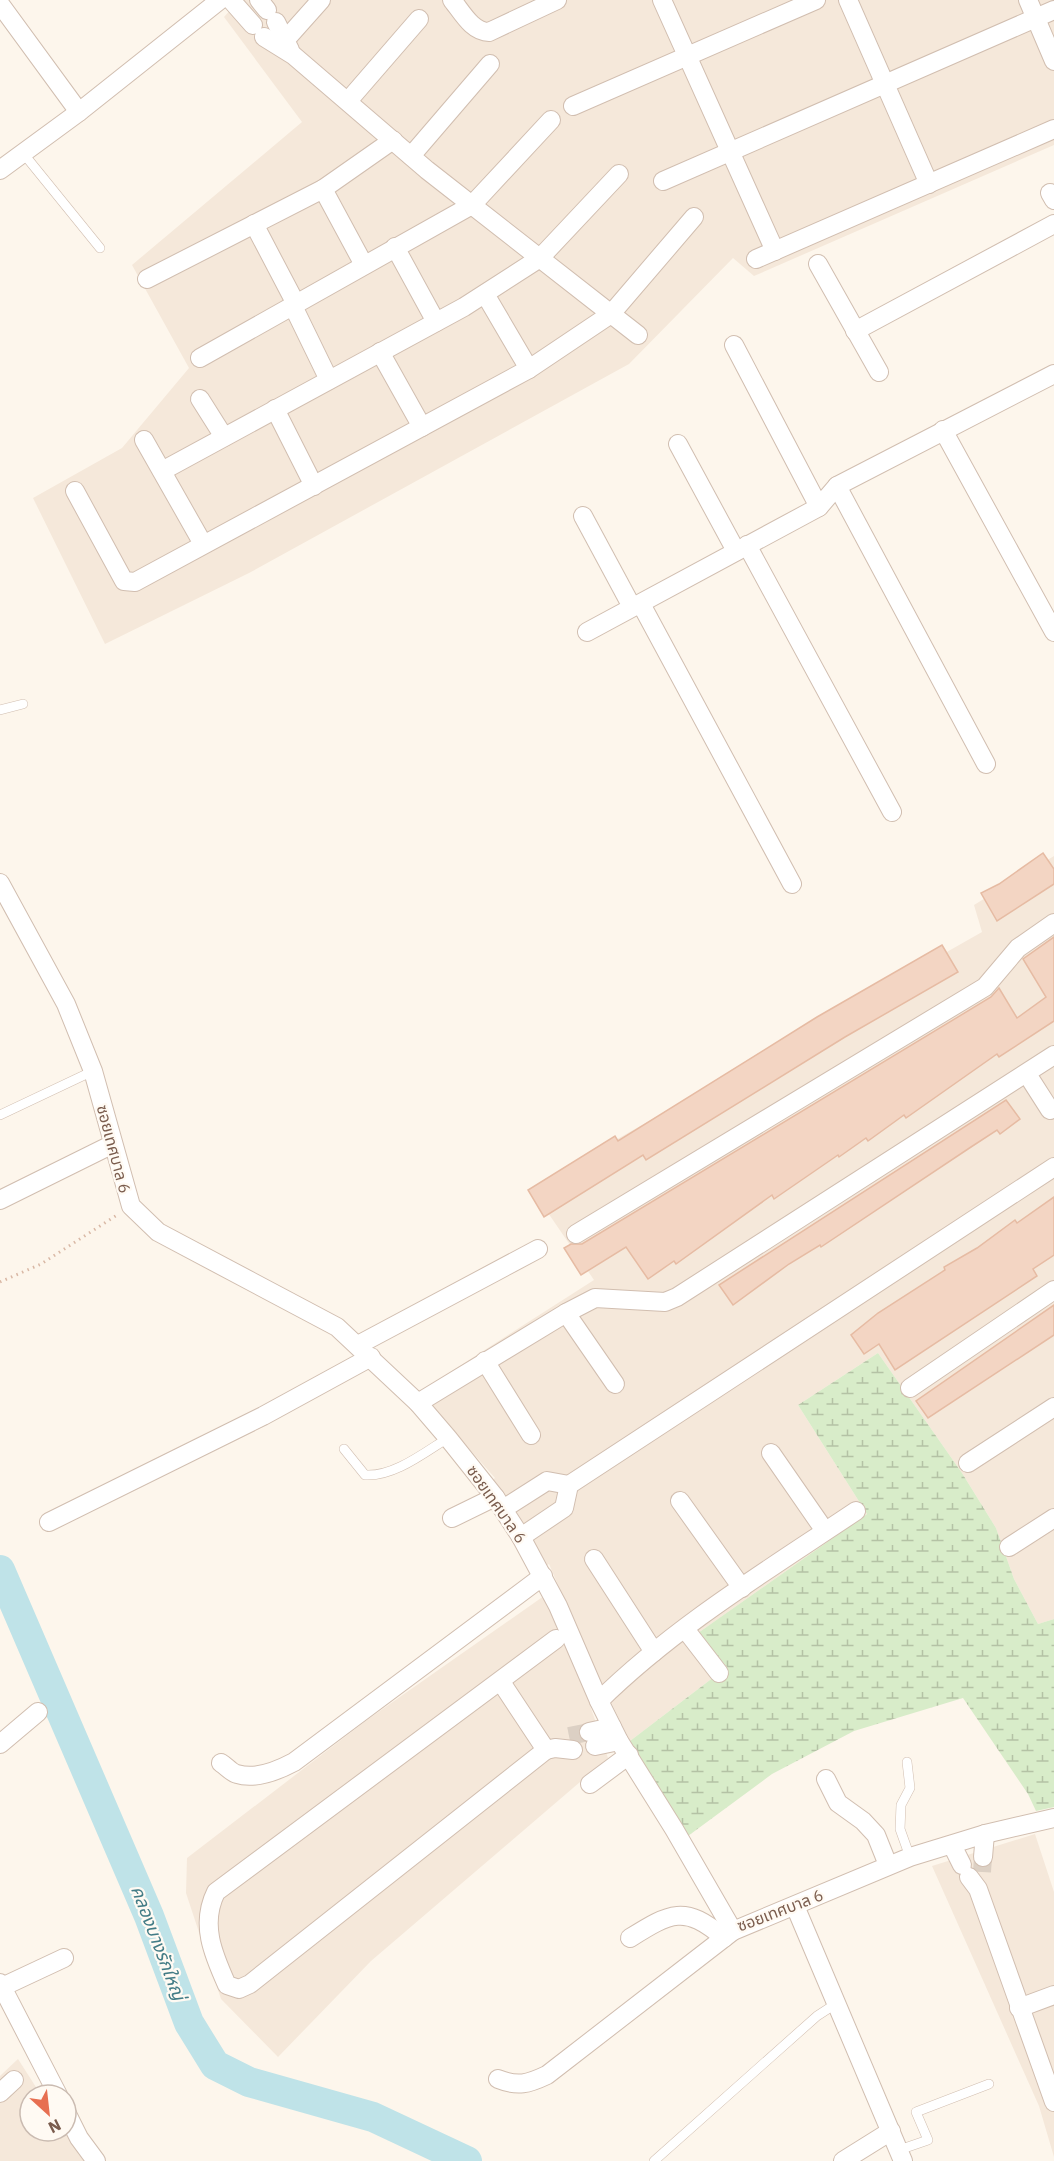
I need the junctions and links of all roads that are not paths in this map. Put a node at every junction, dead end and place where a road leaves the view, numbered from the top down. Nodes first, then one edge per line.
1 (220, 0) edge
2 (231, 0) edge
3 (321, 0) edge
4 (452, 0) edge
5 (557, 0) edge
6 (662, 0) edge
7 (816, 0) edge
8 (848, 0) edge
9 (1028, 0) edge
10 (5, 4) edge
11 (1054, 10) edge
12 (267, 11) edge
13 (1036, 18) junction
14 (419, 19) dead end
15 (286, 47) junction
16 (688, 56) junction
17 (1054, 61) edge
18 (490, 64) dead end
19 (885, 84) junction
20 (348, 101) junction
21 (573, 106) dead end
22 (80, 112) junction
23 (550, 120) dead end
24 (1054, 129) edge
25 (393, 140) junction
26 (731, 152) junction
27 (23, 153) junction
28 (411, 156) junction
29 (0, 170) edge
30 (619, 174) dead end
31 (663, 182) dead end
32 (929, 184) junction
33 (323, 189) junction
34 (472, 206) junction
35 (694, 217) dead end
36 (254, 224) junction
37 (1054, 224) edge
38 (395, 247) junction
39 (100, 248) dead end
40 (775, 251) junction
41 (540, 258) junction
42 (756, 259) dead end
43 (818, 264) dead end
44 (364, 265) junction
45 (147, 279) dead end
46 (485, 294) junction
47 (294, 305) junction
48 (611, 314) junction
49 (436, 322) junction
50 (855, 331) junction
51 (638, 335) dead end
52 (734, 345) dead end
53 (380, 352) junction
54 (200, 358) dead end
55 (529, 369) junction
56 (879, 372) dead end
57 (1054, 374) edge
58 (329, 380) junction
59 (200, 399) dead end
60 (275, 410) junction
61 (422, 427) junction
62 (943, 430) junction
63 (224, 437) junction
64 (144, 440) dead end
65 (678, 444) dead end
66 (162, 471) junction
67 (314, 486) junction
68 (837, 486) junction
69 (75, 491) dead end
70 (819, 507) junction
71 (583, 516) dead end
72 (203, 544) junction
73 (742, 548) junction
74 (636, 606) junction
75 (587, 632) dead end
76 (1054, 632) edge
77 (23, 704) dead end
78 (0, 710) edge
79 (986, 764) dead end
80 (892, 812) dead end
81 (0, 883) edge
82 (792, 884) dead end
83 (1054, 923) edge
84 (1054, 1055) edge
85 (93, 1071) junction
86 (1027, 1074) junction
87 (1050, 1110) dead end
88 (0, 1115) edge
89 (112, 1144) junction
90 (1054, 1167) edge
91 (0, 1200) edge
92 (576, 1234) dead end
93 (538, 1249) dead end
94 (1054, 1290) edge
95 (566, 1313) junction
96 (364, 1351) junction
97 (485, 1361) junction
98 (615, 1384) dead end
99 (910, 1388) dead end
100 (418, 1403) junction
101 (1054, 1407) edge
102 (531, 1435) dead end
103 (448, 1438) junction
104 (344, 1449) dead end
105 (771, 1453) dead end
106 (968, 1463) dead end
107 (569, 1485) junction
108 (680, 1501) dead end
109 (499, 1503) junction
110 (856, 1511) dead end
111 (452, 1518) dead end
112 (1054, 1518) edge
113 (49, 1522) dead end
114 (825, 1531) junction
115 (521, 1537) junction
116 (1010, 1547) dead end
117 (594, 1559) dead end
118 (543, 1576) junction
119 (742, 1588) junction
120 (685, 1629) junction
121 (556, 1639) dead end
122 (654, 1652) junction
123 (719, 1673) dead end
124 (501, 1682) junction
125 (599, 1701) junction
126 (38, 1712) dead end
127 (592, 1739) tunnel mouth
128 (620, 1741) junction
129 (0, 1744) edge
130 (221, 1762) dead end
131 (907, 1762) dead end
132 (826, 1779) dead end
133 (590, 1785) dead end
134 (1054, 1818) edge
135 (985, 1834) junction
136 (952, 1845) junction
137 (910, 1857) junction
138 (888, 1865) junction
139 (975, 1872) junction
140 (795, 1906) junction
141 (729, 1934) junction
142 (630, 1938) dead end
143 (64, 1958) dead end
144 (1, 1985) edge
145 (1054, 1995) edge
146 (837, 2003) junction
147 (1019, 2008) junction
148 (498, 2079) dead end
149 (52, 2083) edge
150 (989, 2084) dead end
151 (1053, 2097) edge
152 (891, 2131) junction
153 (78, 2136) edge
154 (901, 2155) edge
155 (96, 2161) edge
156 (654, 2161) edge
157 (843, 2161) edge

1 - 22 street
2 - 15 street
3 - 15 street
4 - 5 street
6 - 16 street
7 - 16 street
8 - 19 street
9 - 13 street
10 - 22 street
11 - 13 street
12 - 15 street
13 - 17 street
13 - 19 street
14 - 20 street
15 - 20 street
16 - 21 street
16 - 26 street
18 - 28 street
19 - 26 street
19 - 32 street
20 - 25 street
22 - 27 street
23 - 34 street
24 - 32 street
25 - 28 street
25 - 33 street
26 - 31 street
26 - 40 street
27 - 29 street
27 - 39 lane
28 - 34 street
30 - 41 street
32 - 40 street
33 - 36 street
33 - 44 street
34 - 38 street
34 - 41 street
35 - 48 street
36 - 45 street
36 - 47 street
37 - 50 street
38 - 44 street
38 - 49 street
40 - 42 street
41 - 46 street
41 - 48 street
43 - 50 street
44 - 47 street
46 - 49 street
46 - 55 street
47 - 54 street
47 - 58 street
48 - 51 street
48 - 55 street
49 - 53 street
50 - 56 street
52 - 70 street
53 - 58 street
53 - 61 street
55 - 61 street
57 - 62 street
58 - 60 street
59 - 63 street
60 - 63 street
60 - 67 street
61 - 67 street
62 - 68 street
62 - 76 street
63 - 66 street
64 - 66 street
65 - 73 street
66 - 72 street
67 - 72 street
68 - 70 street
68 - 79 street
69 - 72 street
70 - 73 street
71 - 74 street
73 - 74 street
73 - 80 street
74 - 75 street
74 - 82 street
77 - 78 lane
81 - 85 street, ซอยเทศบาล 6
83 - 92 street
84 - 86 street
85 - 88 lane
85 - 89 street, ซอยเทศบาล 6
86 - 87 street
86 - 95 street
89 - 91 street
89 - 96 street, ซอยเทศบาล 6
90 - 107 street
93 - 96 street
94 - 99 street
95 - 97 street
95 - 98 street
96 - 100 street, ซอยเทศบาล 6
96 - 113 street
97 - 100 street
97 - 102 street
100 - 103 street, ซอยเทศบาล 6
101 - 106 street
103 - 104 lane
103 - 109 street, ซอยเทศบาล 6
105 - 114 street
107 - 109 street
107 - 115 street
108 - 119 street
109 - 111 street
109 - 115 street, ซอยเทศบาล 6
110 - 114 street
112 - 116 street
114 - 119 street
115 - 118 street, ซอยเทศบาล 6
117 - 122 street
118 - 125 street, ซอยเทศบาล 6
118 - 130 street
119 - 120 street
120 - 122 street
120 - 123 street
121 - 124 street
122 - 125 street
124 - 124 street
125 - 128 street, ซอยเทศบาล 6
126 - 129 street
127 - 128 street
128 - 133 street
128 - 141 street, ซอยเทศบาล 6
131 - 137 lane
132 - 138 street
134 - 135 street, ซอยเทศบาล 6
135 - 136 street, ซอยเทศบาล 6
135 - 139 street
136 - 137 street, ซอยเทศบาล 6
136 - 139 street
137 - 138 street, ซอยเทศบาล 6
138 - 140 street, ซอยเทศบาล 6
139 - 147 street
140 - 141 street, ซอยเทศบาล 6
140 - 146 street
141 - 142 street
141 - 148 street
143 - 144 street
144 - 149 street
145 - 147 street
146 - 152 street
146 - 156 lane
147 - 151 street
150 - 154 lane
152 - 154 street
152 - 157 street
153 - 155 street

